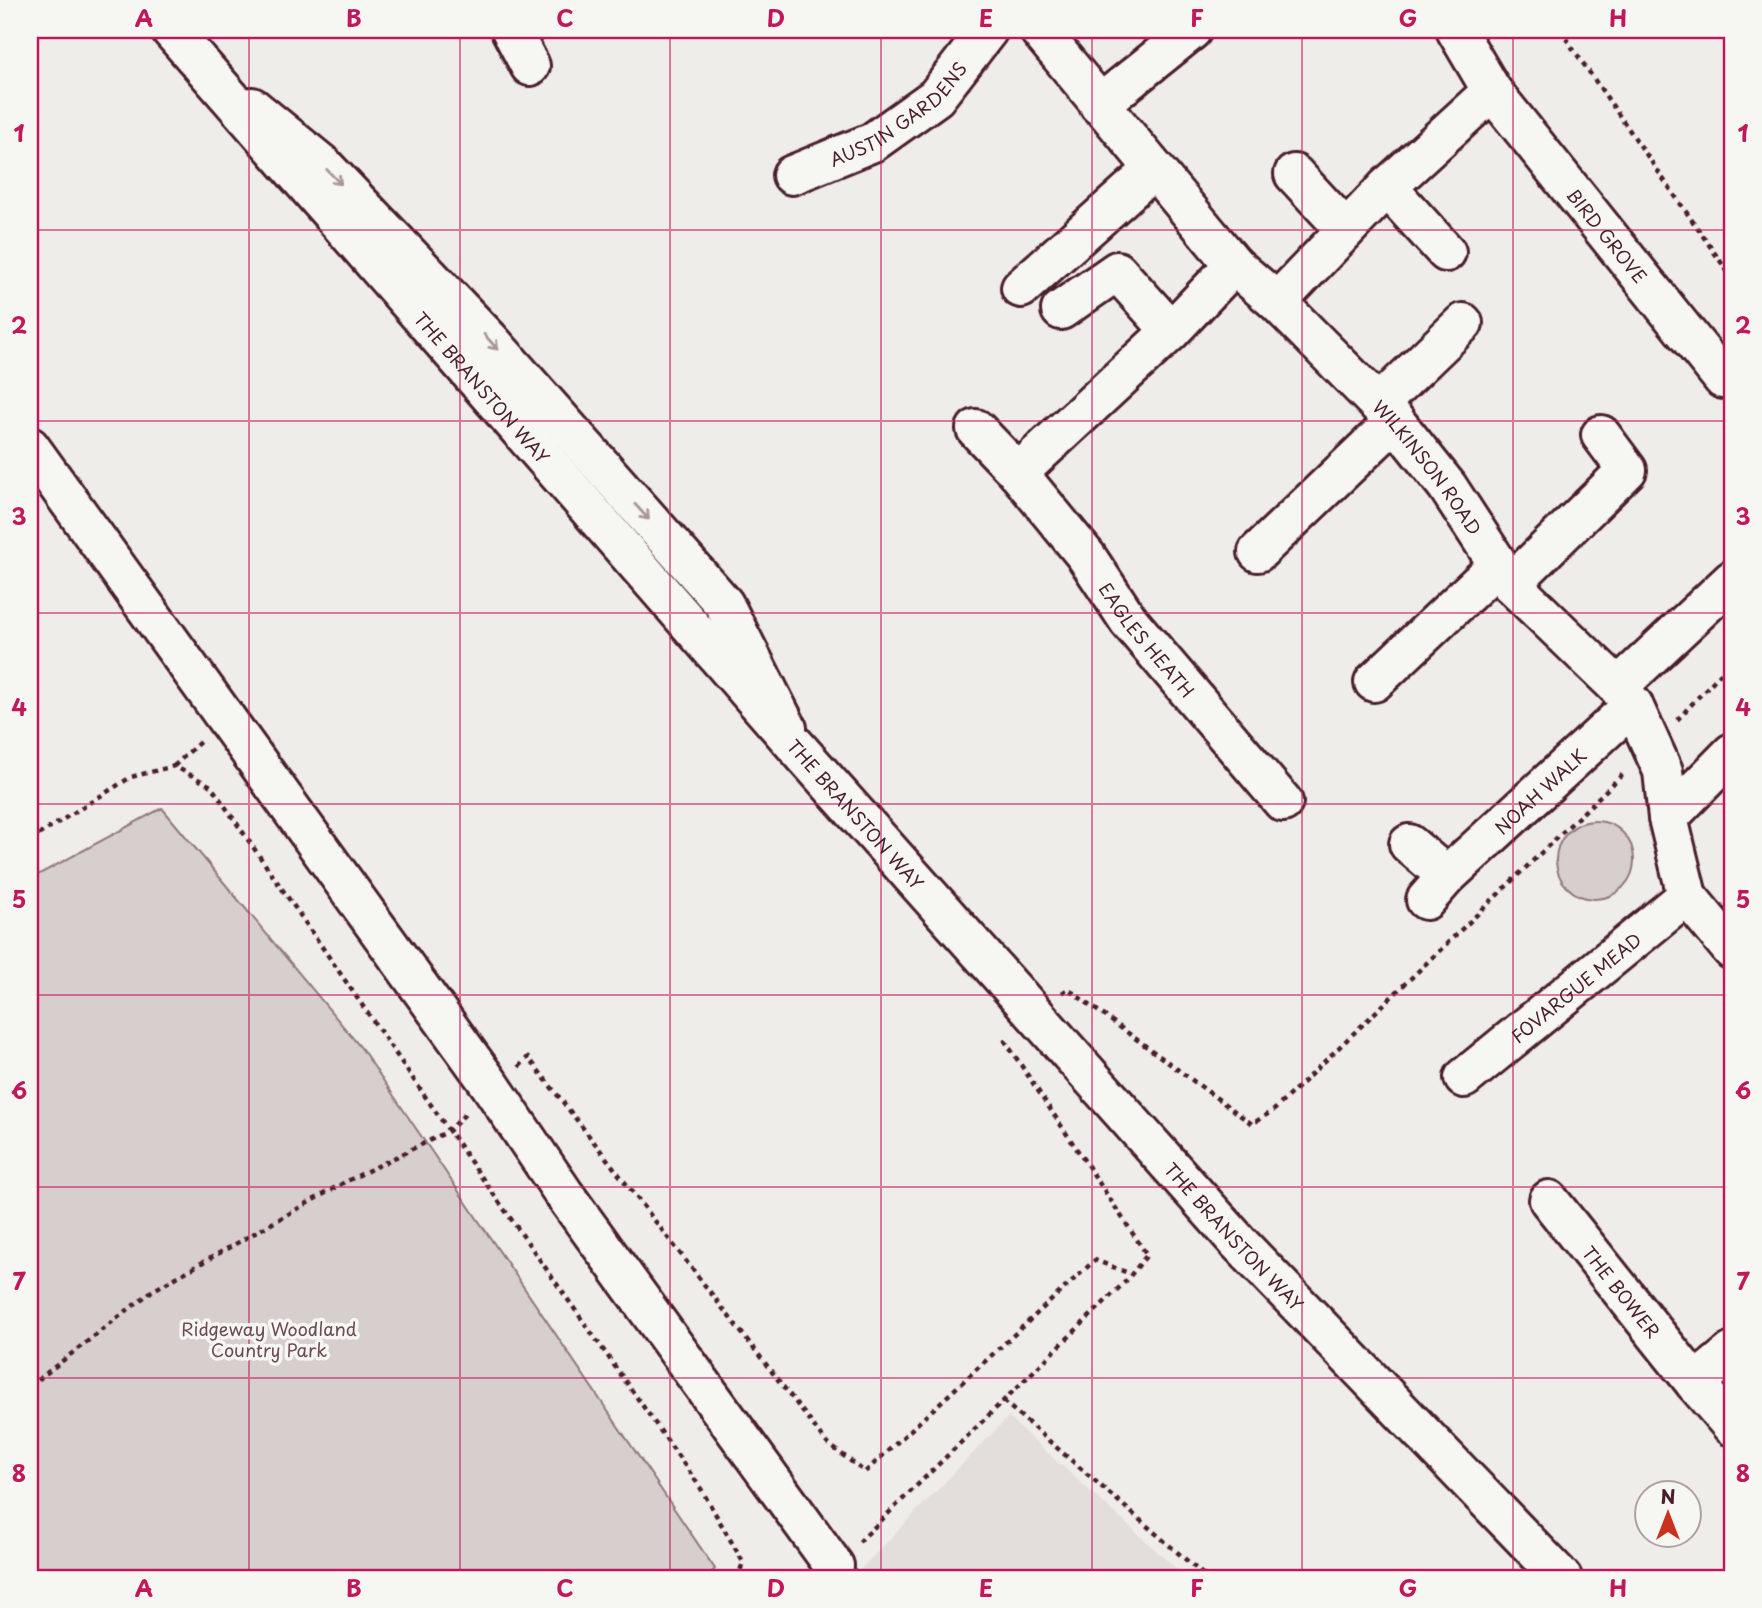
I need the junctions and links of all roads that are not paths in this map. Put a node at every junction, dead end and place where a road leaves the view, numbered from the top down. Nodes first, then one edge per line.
1 (172, 30) edge
2 (511, 30) edge
3 (988, 30) edge
4 (1039, 30) edge
5 (1192, 30) edge
6 (1456, 30) edge
7 (530, 66) dead end
8 (1492, 91) junction
9 (1099, 105) junction
10 (1154, 169) junction
11 (1294, 174) dead end
12 (792, 175) dead end
13 (1387, 187) junction
14 (1345, 229) junction
15 (1446, 252) dead end
16 (1234, 265) junction
17 (1021, 288) dead end
18 (1277, 302) junction
19 (1061, 310) dead end
20 (1463, 323) dead end
21 (1171, 331) junction
22 (1723, 379) dead end
23 (1387, 413) junction
24 (976, 429) dead end
25 (1601, 435) dead end
26 (30, 447) edge
27 (1018, 473) junction
28 (1258, 552) dead end
29 (1505, 575) junction
30 (1732, 580) edge
31 (1374, 682) dead end
32 (1625, 696) junction
33 (1732, 753) edge
34 (1283, 802) dead end
35 (1668, 818) junction
36 (1409, 844) dead end
37 (1687, 896) junction
38 (1732, 950) edge
39 (1464, 1078) dead end
40 (1549, 1200) dead end
41 (1732, 1352) edge
42 (1695, 1383) junction
43 (1732, 1426) edge
44 (834, 1566) road end
45 (1562, 1578) edge

1 - 45 main road, THE BRANSTON WAY
2 - 7 main road
3 - 12 main road, AUSTIN GARDENS
4 - 9 main road, WILKINSON ROAD
5 - 9 main road
6 - 8 main road, BIRD GROVE
8 - 13 main road
8 - 22 main road, BIRD GROVE
9 - 10 main road, WILKINSON ROAD
10 - 16 main road, WILKINSON ROAD
10 - 17 main road
11 - 14 main road
13 - 14 main road
13 - 15 main road
14 - 18 main road
16 - 18 main road, WILKINSON ROAD
16 - 21 main road
18 - 23 main road, WILKINSON ROAD
19 - 21 main road
20 - 23 main road
21 - 27 main road
23 - 28 main road
23 - 29 main road, WILKINSON ROAD
24 - 27 main road, EAGLES HEATH
25 - 29 main road
26 - 44 main road
27 - 34 main road, EAGLES HEATH
29 - 31 main road
29 - 32 main road, WILKINSON ROAD
30 - 32 main road, NOAH WALK
32 - 35 main road, WILKINSON ROAD
32 - 36 main road, NOAH WALK
33 - 35 main road
35 - 37 main road, WILKINSON ROAD
37 - 38 main road, WILKINSON ROAD
37 - 39 main road, FOVARGUE MEAD
40 - 42 main road, THE BOWER
41 - 42 main road
42 - 43 main road, THE BOWER

